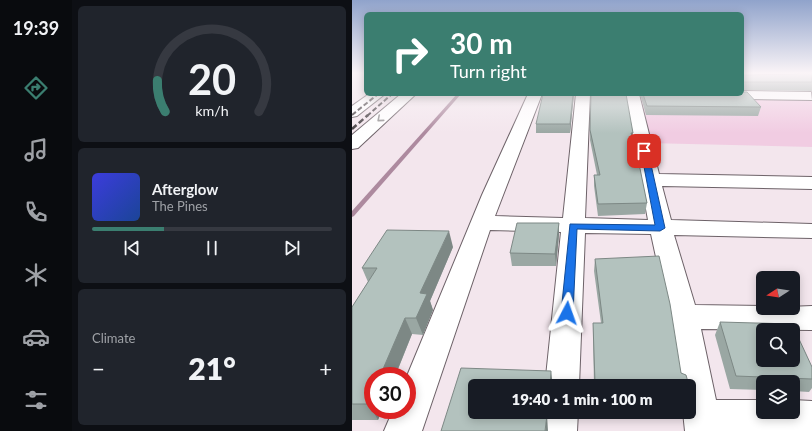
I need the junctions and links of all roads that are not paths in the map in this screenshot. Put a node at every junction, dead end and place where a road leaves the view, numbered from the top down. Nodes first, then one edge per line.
1 (744, 95) edge
2 (375, 96) edge
3 (407, 96) edge
4 (534, 96) edge
5 (583, 96) edge
6 (632, 96) edge
7 (812, 96) edge
8 (352, 113) edge
9 (352, 144) edge
10 (650, 180) junction
11 (812, 183) edge
12 (482, 223) junction
13 (573, 226) junction
14 (660, 228) junction
15 (812, 231) edge
16 (684, 317) junction
17 (812, 318) edge
18 (562, 379) edge
19 (559, 419) edge
20 (812, 419) edge
21 (703, 424) edge
22 (402, 431) edge
23 (558, 431) edge

1 - 7 street
2 - 8 street
3 -> 9 street
4 - 12 street
5 - 13 street
6 - 10 street
10 - 11 street
10 - 14 street
12 - 13 street
12 - 22 street
13 - 14 street
13 - 18 street
14 - 15 street
14 - 16 street
16 - 17 street
16 - 21 street
19 - 23 street
20 - 21 street

